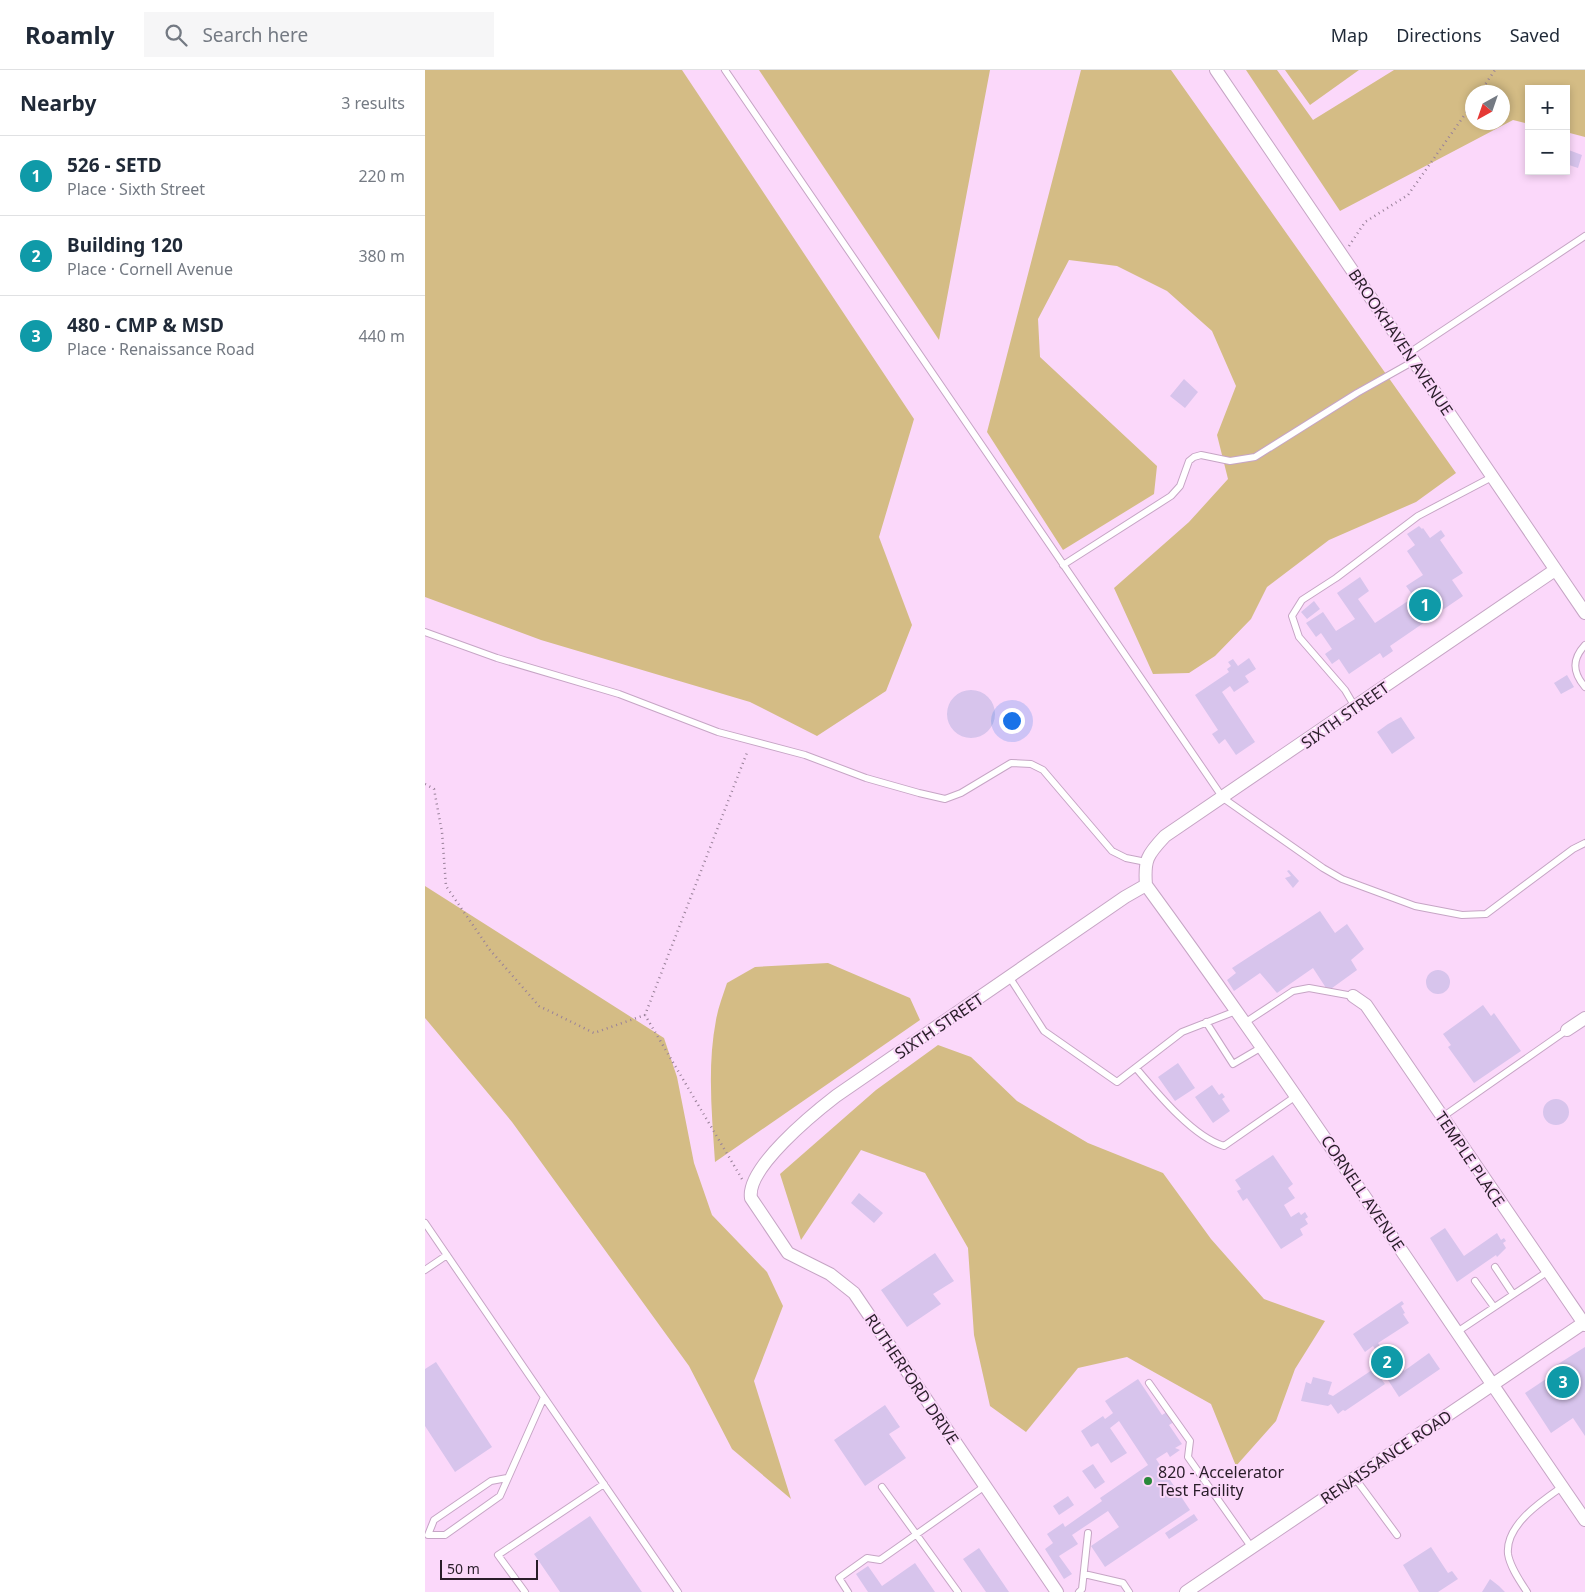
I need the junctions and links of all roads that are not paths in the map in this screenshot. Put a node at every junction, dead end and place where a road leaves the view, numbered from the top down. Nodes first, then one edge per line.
1 (725, 70) edge
2 (1216, 70) edge
3 (1585, 236) edge
4 (1411, 357) junction
5 (1492, 477) junction
6 (1063, 565) junction
7 (1555, 570) junction
8 (1585, 613) edge
9 (425, 632) edge
10 (1585, 645) edge
11 (1585, 687) edge
12 (1355, 707) junction
13 (1223, 798) junction
14 (1585, 843) edge
15 (1145, 865) junction
16 (1146, 886) junction
17 (1010, 978) junction
18 (1353, 996) joint
19 (1237, 1010) junction
20 (1585, 1018) edge
21 (1206, 1022) junction
22 (1246, 1022) junction
23 (1567, 1030) joint
24 (1263, 1047) junction
25 (1136, 1068) junction
26 (1297, 1095) junction
27 (1441, 1118) junction
28 (751, 1190) joint
29 (425, 1223) edge
30 (447, 1255) junction
31 (1495, 1267) dead end
32 (425, 1270) edge
33 (1547, 1272) junction
34 (1475, 1280) dead end
35 (1513, 1294) junction
36 (1494, 1307) junction
37 (1585, 1323) edge
38 (1457, 1332) junction
39 (1149, 1383) dead end
40 (1494, 1384) junction
41 (544, 1397) junction
42 (507, 1478) junction
43 (1355, 1478) junction
44 (604, 1484) junction
45 (882, 1486) dead end
46 (985, 1486) junction
47 (1562, 1487) junction
48 (1585, 1520) edge
49 (1088, 1533) dead end
50 (426, 1534) edge
51 (917, 1534) junction
52 (1397, 1535) dead end
53 (1252, 1548) junction
54 (1084, 1574) junction
55 (525, 1592) edge
56 (678, 1592) edge
57 (848, 1592) edge
58 (958, 1592) edge
59 (1057, 1592) edge
60 (1079, 1592) edge
61 (1129, 1592) edge
62 (1186, 1592) edge
63 (1527, 1592) edge

1 - 6 lane
2 - 4 street, BROOKHAVEN AVENUE
3 - 4 lane
4 - 5 street, BROOKHAVEN AVENUE
4 - 6 lane
5 - 7 street, BROOKHAVEN AVENUE
5 - 12 lane
6 - 13 lane
7 - 8 street, BROOKHAVEN AVENUE
7 - 12 street, SIXTH STREET
9 - 15 lane
10 - 11 lane
12 - 13 street, SIXTH STREET
13 - 14 lane
13 - 15 street, SIXTH STREET
15 - 16 street, CORNELL AVENUE
16 - 17 street, SIXTH STREET
16 - 19 street, CORNELL AVENUE
17 - 25 lane
17 - 28 street, SIXTH STREET
18 - 22 lane
18 - 27 street, TEMPLE PLACE
19 - 21 lane
19 - 22 street, CORNELL AVENUE
20 - 23 street
21 - 24 lane
21 - 25 lane
22 - 24 street, CORNELL AVENUE
23 - 27 lane
24 - 26 street, CORNELL AVENUE
25 - 26 lane
26 - 38 street, CORNELL AVENUE
27 - 33 street, TEMPLE PLACE
28 - 46 street, RUTHERFORD DRIVE
29 - 30 lane
30 - 32 lane
30 - 41 lane
31 - 35 lane
33 - 35 lane
33 - 37 street, TEMPLE PLACE
34 - 36 lane
35 - 36 lane
36 - 38 lane
37 - 40 street, RENAISSANCE ROAD
38 - 40 street, CORNELL AVENUE
39 - 53 lane
40 - 43 street, RENAISSANCE ROAD
40 - 47 street, CORNELL AVENUE
41 - 42 lane
41 - 44 lane
42 - 50 lane
42 - 50 lane
43 - 52 lane
43 - 53 street, RENAISSANCE ROAD
44 - 55 lane
44 - 56 lane
45 - 51 lane
46 - 51 lane
46 - 59 street, RUTHERFORD DRIVE
47 - 48 street, CORNELL AVENUE
47 - 63 lane
49 - 54 lane
51 - 57 lane
51 - 58 lane
53 - 62 street, RENAISSANCE ROAD
54 - 60 lane
54 - 61 lane

